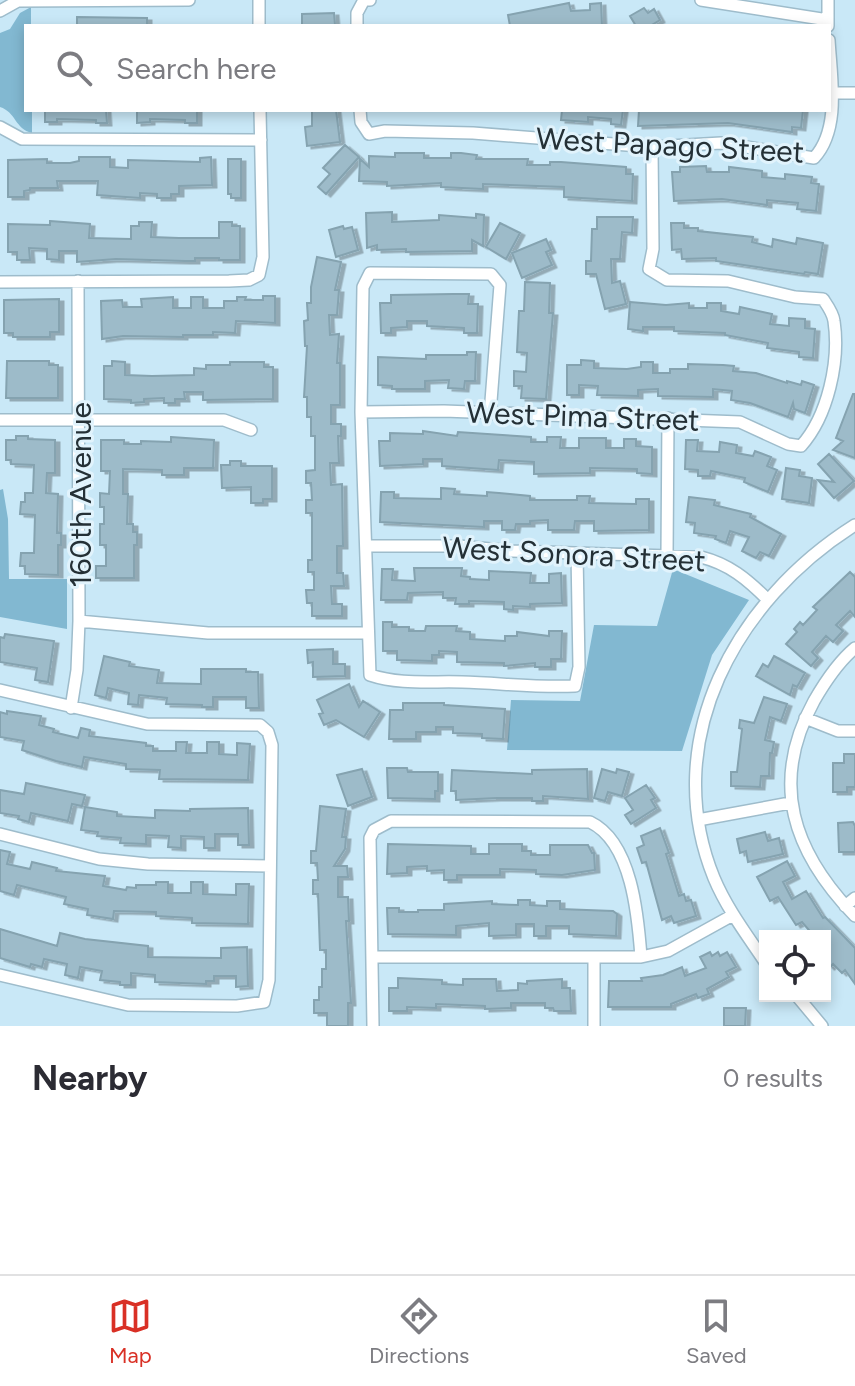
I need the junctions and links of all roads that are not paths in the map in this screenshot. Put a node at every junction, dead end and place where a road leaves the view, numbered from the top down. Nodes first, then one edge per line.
1 (189, 0) edge
2 (259, 0) edge
3 (367, 0) edge
4 (701, 0) edge
5 (828, 0) edge
6 (0, 11) edge
7 (828, 23) edge
8 (259, 24) edge
9 (357, 24) edge
10 (831, 75) edge
11 (832, 93) junction
12 (855, 93) edge
13 (831, 100) edge
14 (260, 112) edge
15 (360, 112) edge
16 (829, 112) edge
17 (0, 127) edge
18 (261, 140) junction
19 (652, 147) junction
20 (78, 281) junction
21 (0, 282) edge
22 (361, 412) junction
23 (490, 414) junction
24 (668, 418) junction
25 (81, 419) junction
26 (0, 420) edge
27 (251, 430) dead end
28 (855, 525) edge
29 (366, 546) junction
30 (577, 553) junction
31 (667, 555) junction
32 (768, 600) junction
33 (79, 621) junction
34 (367, 633) junction
35 (855, 648) edge
36 (0, 690) edge
37 (71, 708) junction
38 (805, 718) junction
39 (855, 731) edge
40 (790, 803) junction
41 (698, 820) junction
42 (0, 834) edge
43 (270, 866) junction
44 (850, 902) edge
45 (733, 915) junction
46 (855, 916) edge
47 (759, 953) edge
48 (372, 957) junction
49 (641, 957) junction
50 (594, 958) junction
51 (0, 975) edge
52 (802, 1002) edge
53 (373, 1026) edge
54 (594, 1026) edge
55 (822, 1026) edge

1 - 6 street
2 - 8 street
3 - 9 street
4 - 7 street
5 - 7 street
10 - 11 street
11 - 12 street
11 - 13 street, West Papago Street
14 - 18 street
15 - 19 street, West Papago Street
16 - 19 street, West Papago Street
17 - 18 street
18 - 20 street
19 - 24 street, West Pima Street
20 - 21 street
20 - 25 street, 160th Avenue
22 - 23 street, West Pima Street
22 - 23 street
22 - 29 street
23 - 24 street, West Pima Street
24 - 31 street
25 - 26 street
25 - 27 street
25 - 33 street, 160th Avenue
28 - 32 street
29 - 30 street, West Sonora Street
29 - 34 street
30 - 31 street, West Sonora Street
30 - 34 street
31 - 32 street, West Sonora Street
32 - 41 street
33 - 34 street
33 - 37 street, 160th Avenue
35 - 38 street
36 - 37 street
37 - 43 street
38 - 39 street
38 - 40 street
40 - 41 street
40 - 44 street
41 - 45 street
42 - 43 street
43 - 51 street
44 - 46 street
45 - 47 street
45 - 49 street
48 - 49 street
48 - 50 street
48 - 53 street
49 - 50 street
50 - 54 street
52 - 55 street

